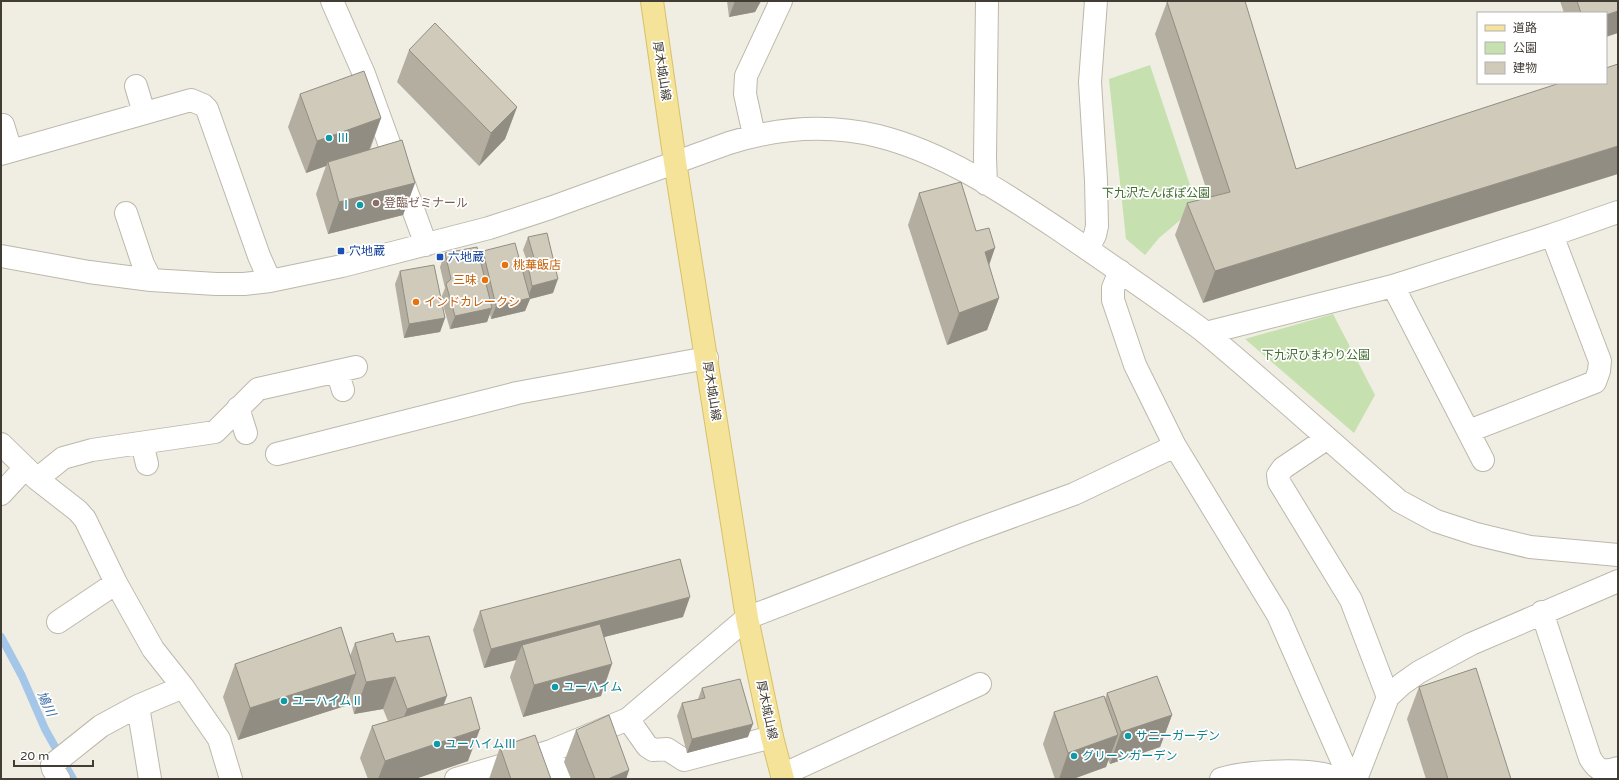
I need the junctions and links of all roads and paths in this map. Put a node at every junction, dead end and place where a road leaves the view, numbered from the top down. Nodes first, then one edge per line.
1 (332, 1) edge
2 (652, 1) edge
3 (781, 1) edge
4 (987, 1) edge
5 (1096, 1) edge
6 (136, 86) dead end
7 (144, 114) junction
8 (3, 125) dead end
9 (754, 135) junction
10 (6, 153) edge
11 (675, 162) junction
12 (986, 184) junction
13 (1618, 212) edge
14 (126, 213) dead end
15 (1552, 235) junction
16 (426, 245) junction
17 (1088, 249) junction
18 (1, 256) edge
19 (1120, 271) junction
20 (151, 280) junction
21 (270, 281) junction
22 (1393, 286) junction
23 (1206, 333) junction
24 (707, 358) junction
25 (345, 376) dead end
26 (238, 408) junction
27 (1469, 431) junction
28 (246, 433) dead end
29 (1326, 439) junction
30 (142, 443) junction
31 (1, 444) edge
32 (1175, 446) junction
33 (277, 454) dead end
34 (1483, 460) dead end
35 (147, 464) dead end
36 (31, 473) junction
37 (1, 494) edge
38 (1618, 555) edge
39 (1618, 581) edge
40 (116, 583) junction
41 (1542, 612) junction
42 (747, 618) junction
43 (58, 622) dead end
44 (980, 684) dead end
45 (183, 687) junction
46 (1388, 697) junction
47 (138, 706) junction
48 (628, 719) junction
49 (772, 737) junction
50 (551, 751) junction
51 (1618, 768) edge
52 (56, 772) edge
53 (782, 777) edge
54 (463, 778) edge
55 (150, 779) edge
56 (231, 779) edge
57 (561, 779) edge
58 (1221, 779) edge
59 (1338, 779) edge
60 (1350, 779) edge
61 (1356, 779) edge

1 - 16 street
2 - 11 main road, 厚木城山線
3 - 9 street
4 - 12 street
5 - 17 street
6 - 7 street
7 - 10 street
7 - 21 street
8 - 10 street
9 - 11 street
9 - 12 street
11 - 16 street
11 - 24 main road, 厚木城山線
12 - 17 street
13 - 15 street
14 - 20 street
15 - 22 street
15 - 27 street
16 - 21 street
17 - 19 street
18 - 20 street
19 - 23 street
19 - 32 street
20 - 21 street
22 - 23 street
22 - 27 street
23 - 29 street
24 - 33 street
24 - 42 main road, 厚木城山線
25 - 26 street
26 - 28 street
26 - 30 street
27 - 34 street
29 - 38 street
29 - 46 street
30 - 35 street
30 - 36 street
31 - 36 street
32 - 42 street
32 - 60 street
36 - 37 street
36 - 40 street
39 - 41 street
40 - 43 street
40 - 45 street
41 - 46 street
41 - 51 street
42 - 48 street
42 - 49 main road, 厚木城山線
44 - 53 street
45 - 47 street
45 - 56 street
46 - 61 street
47 - 52 street
47 - 55 street
48 - 49 street
48 - 50 street
49 - 53 main road, 厚木城山線
50 - 54 street
50 - 57 street
58 - 59 street

